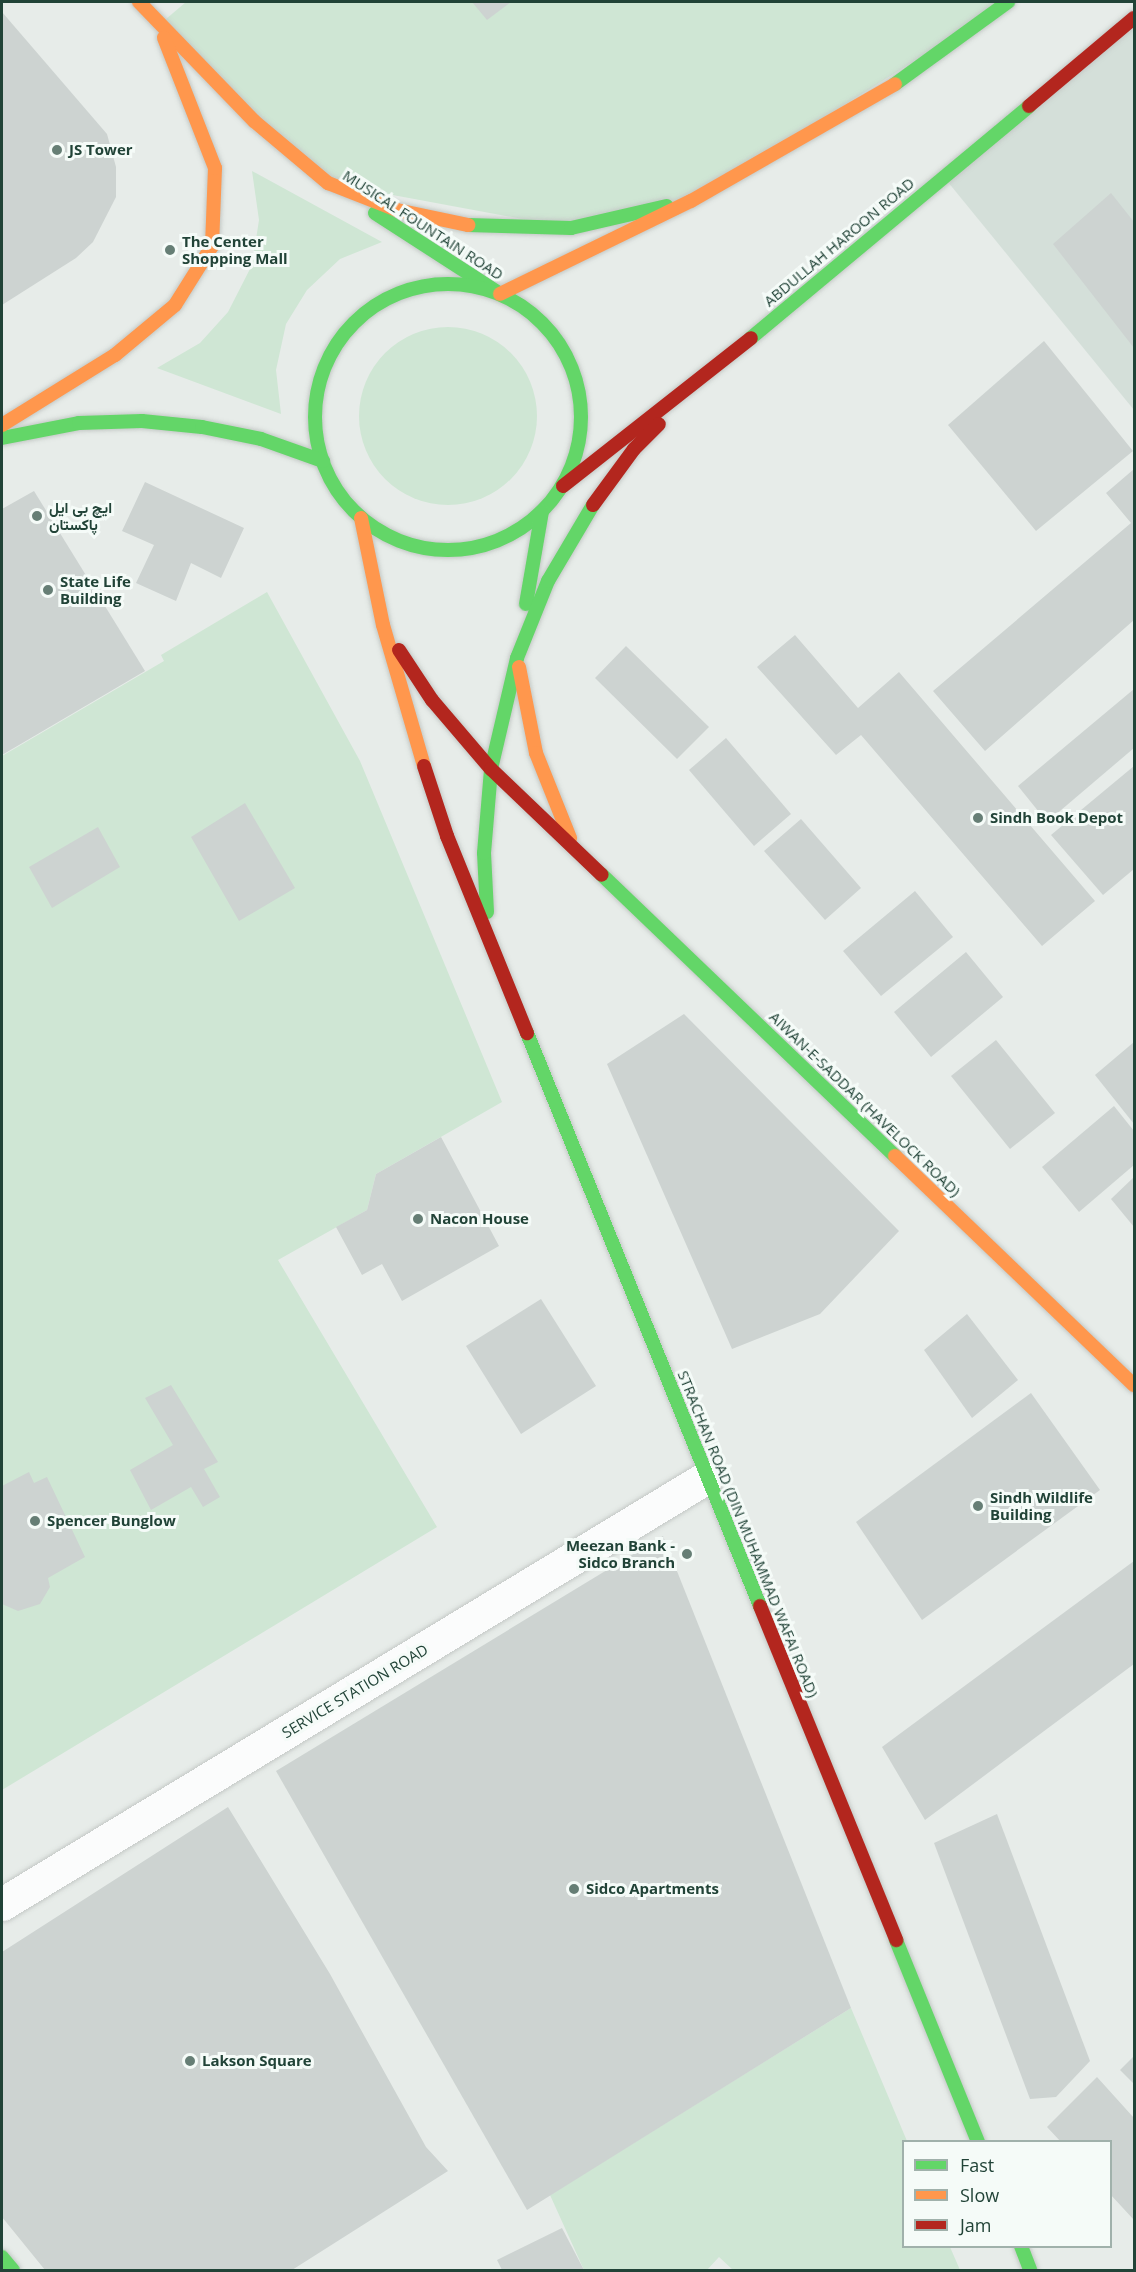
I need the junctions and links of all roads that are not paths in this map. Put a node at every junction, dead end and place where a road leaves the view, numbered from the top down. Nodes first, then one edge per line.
1 (139, 2) edge
2 (1008, 2) edge
3 (1134, 18) edge
4 (159, 25) junction
5 (328, 183) junction
6 (691, 201) junction
7 (500, 294) junction
8 (701, 380) junction
9 (2, 425) edge
10 (2, 438) edge
11 (322, 461) junction
12 (561, 487) junction
13 (542, 511) junction
14 (361, 518) junction
15 (383, 625) junction
16 (517, 658) junction
17 (491, 769) junction
18 (574, 847) junction
19 (489, 938) junction
20 (1134, 1385) edge
21 (707, 1477) junction
22 (2, 1904) edge
23 (977, 2140) edge
24 (1021, 2248) edge
25 (2, 2257) edge
26 (13, 2271) edge
27 (1030, 2271) edge

1 - 4 main road, MUSICAL FOUNTAIN ROAD
2 - 6 main road
3 - 8 main road, ABDULLAH HAROON ROAD
4 - 5 main road, MUSICAL FOUNTAIN ROAD
4 - 9 main road, MUSICAL FOUNTAIN ROAD
5 - 6 main road, MUSICAL FOUNTAIN ROAD
5 - 7 main road, MUSICAL FOUNTAIN ROAD
6 - 7 main road
7 - 11 main road
7 - 12 main road
8 - 12 main road, ABDULLAH HAROON ROAD
8 - 16 main road
10 - 11 main road
11 - 14 main road
12 - 13 main road
13 - 14 main road
13 - 16 main road
14 - 15 main road, STRACHAN ROAD (DIN MUHAMMAD WAFAI ROAD)
15 - 17 main road, AIWAN-E-SADDAR (HAVELOCK ROAD)
15 - 19 main road, STRACHAN ROAD (DIN MUHAMMAD WAFAI ROAD)
16 - 17 main road
16 - 18 main road
17 - 18 main road, AIWAN-E-SADDAR (HAVELOCK ROAD)
17 - 19 main road
18 - 20 main road, AIWAN-E-SADDAR (HAVELOCK ROAD)
19 - 21 main road, STRACHAN ROAD (DIN MUHAMMAD WAFAI ROAD)
21 - 22 street, SERVICE STATION ROAD
21 - 23 main road, STRACHAN ROAD (DIN MUHAMMAD WAFAI ROAD)
24 - 27 main road
25 - 26 main road

